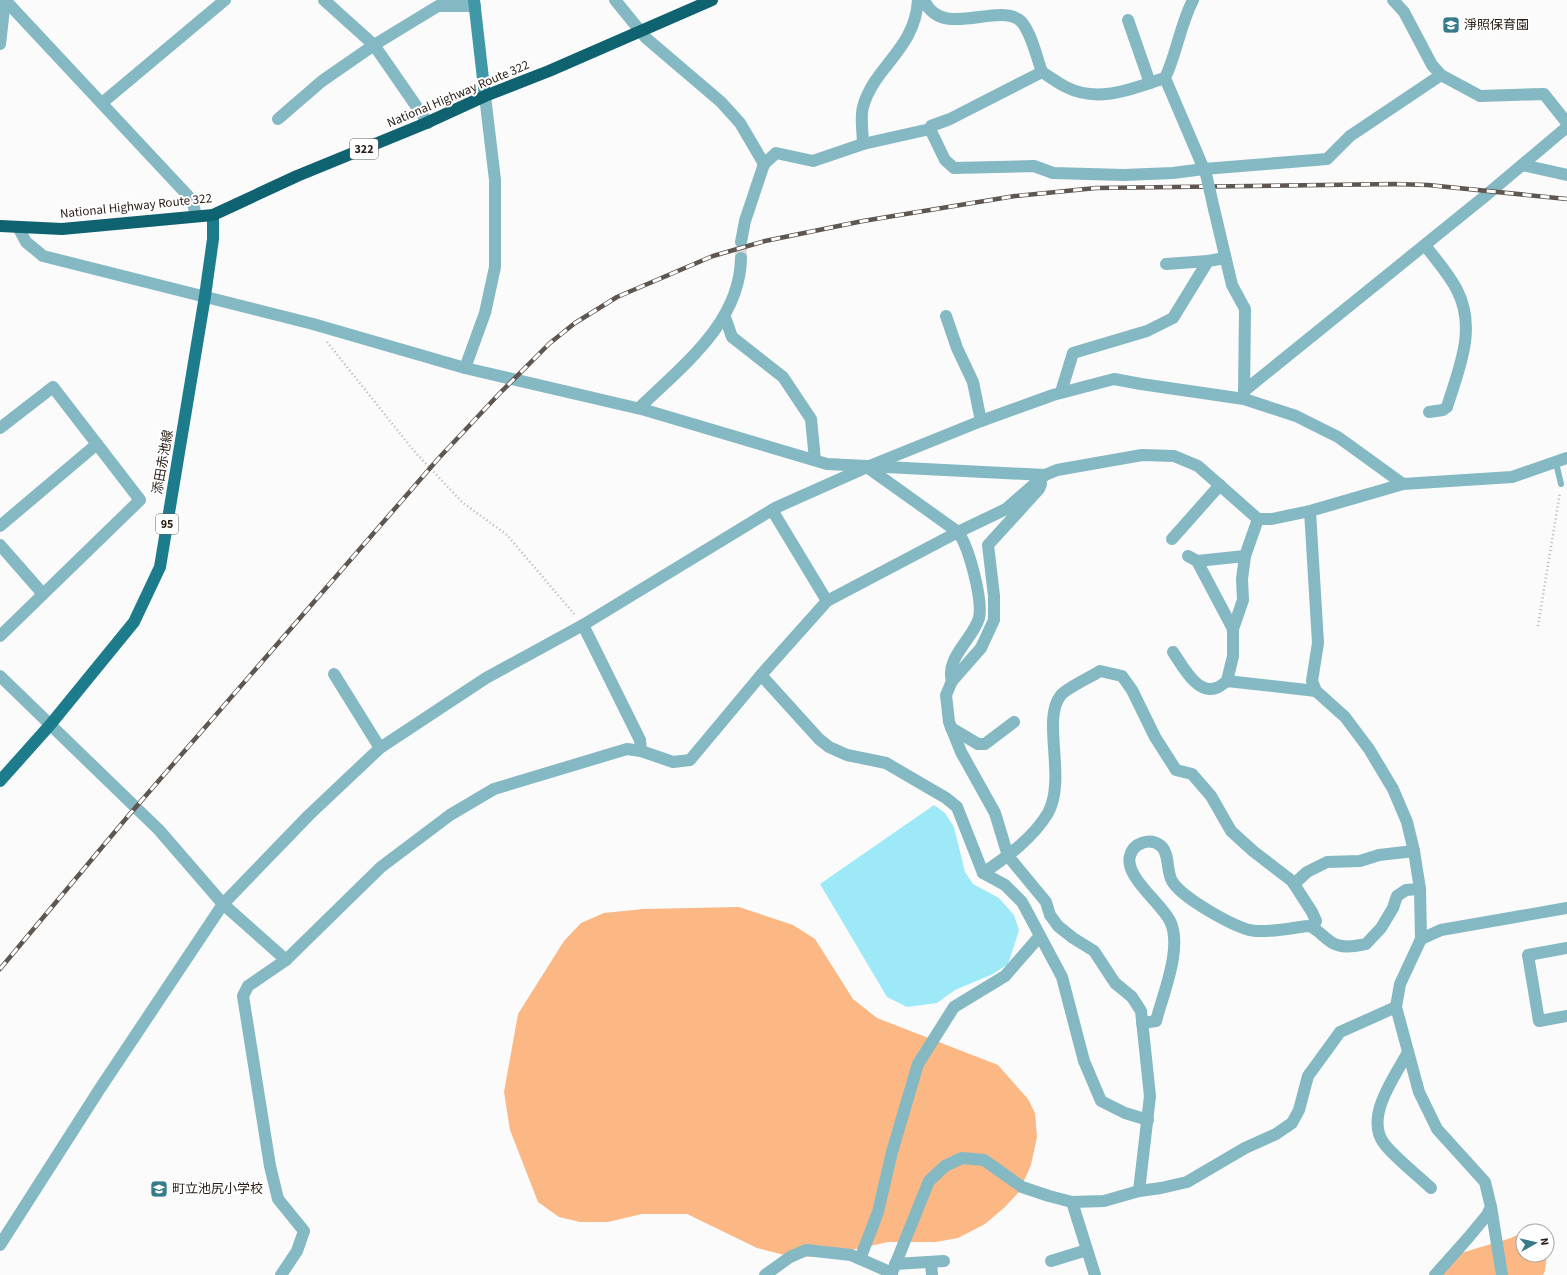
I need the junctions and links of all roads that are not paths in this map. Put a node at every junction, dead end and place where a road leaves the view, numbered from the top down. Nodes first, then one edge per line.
1 (5, 0) edge
2 (225, 0) edge
3 (324, 0) edge
4 (712, 0) edge
5 (918, 0) edge
6 (924, 0) edge
7 (1193, 0) edge
8 (1393, 0) edge
9 (619, 2) edge
10 (475, 3) edge
11 (1128, 20) dead end
12 (640, 30) junction
13 (0, 44) edge
14 (374, 45) junction
15 (1042, 72) junction
16 (1441, 75) junction
17 (1165, 78) junction
18 (1150, 83) junction
19 (485, 96) junction
20 (102, 103) junction
21 (278, 118) dead end
22 (428, 122) junction
23 (1567, 123) edge
24 (1567, 127) edge
25 (930, 129) junction
26 (863, 144) junction
27 (764, 164) junction
28 (1522, 165) junction
29 (1205, 172) junction
30 (1567, 175) edge
31 (196, 215) junction
32 (213, 215) junction
33 (0, 226) edge
34 (18, 227) junction
35 (741, 242) tunnel mouth
36 (1425, 244) junction
37 (741, 258) tunnel mouth
38 (1225, 258) junction
39 (1208, 261) junction
40 (1166, 264) dead end
41 (205, 296) junction
42 (946, 316) dead end
43 (725, 317) junction
44 (465, 368) junction
45 (1061, 392) junction
46 (1244, 395) junction
47 (639, 408) junction
48 (1429, 412) dead end
49 (981, 421) junction
50 (0, 428) edge
51 (97, 444) junction
52 (815, 460) junction
53 (1562, 461) edge
54 (867, 467) junction
55 (1045, 474) junction
56 (1403, 484) junction
57 (1561, 484) road end
58 (1220, 485) junction
59 (772, 510) junction
60 (1310, 511) junction
61 (1258, 519) junction
62 (0, 526) edge
63 (958, 532) junction
64 (1172, 539) dead end
65 (0, 545) edge
66 (1245, 556) junction
67 (4, 559) edge
68 (43, 594) junction
69 (827, 601) junction
70 (583, 624) junction
71 (1233, 629) junction
72 (0, 636) edge
73 (1173, 652) dead end
74 (334, 674) dead end
75 (0, 676) edge
76 (760, 676) junction
77 (952, 681) junction
78 (1227, 681) junction
79 (1316, 691) junction
80 (1014, 722) dead end
81 (50, 725) junction
82 (951, 728) junction
83 (380, 748) junction
84 (641, 751) junction
85 (0, 781) edge
86 (1414, 851) junction
87 (1008, 856) junction
88 (984, 873) junction
89 (1294, 884) junction
90 (1420, 889) junction
91 (223, 904) junction
92 (1567, 908) edge
93 (1313, 927) junction
94 (1039, 937) junction
95 (1422, 939) junction
96 (1567, 948) edge
97 (286, 960) junction
98 (1396, 1007) junction
99 (1567, 1016) edge
100 (1142, 1023) junction
101 (1408, 1052) junction
102 (1148, 1120) junction
103 (1431, 1188) dead end
104 (1139, 1191) junction
105 (1072, 1202) junction
106 (1491, 1206) junction
107 (0, 1245) edge
108 (1087, 1250) junction
109 (860, 1259) junction
110 (944, 1261) dead end
111 (1052, 1261) dead end
112 (931, 1262) junction
113 (893, 1270) edge
114 (282, 1275) edge
115 (765, 1275) edge
116 (932, 1275) edge
117 (1095, 1275) edge
118 (1435, 1275) edge
119 (1502, 1275) edge

1 - 13 street
1 - 20 street
2 - 20 street
3 - 14 street
4 - 12 highway, National Highway Route 322 / 322
5 - 26 street
6 - 15 street
7 - 17 street
8 - 16 street
9 - 12 street
10 - 14 street
10 - 19 street
11 - 18 street
12 - 19 highway, National Highway Route 322 / 322
12 - 27 street
14 - 21 street
14 - 22 street
15 - 18 street
15 - 25 street
16 - 23 street
16 - 29 street
17 - 18 street
17 - 29 street
19 - 22 highway, National Highway Route 322 / 322
19 - 44 street
20 - 31 street
22 - 32 highway, National Highway Route 322 / 322
24 - 28 street
25 - 26 street
25 - 29 street
26 - 27 street
27 - 35 street
28 - 30 street
28 - 36 street
29 - 38 street, bridge
31 - 32 highway, National Highway Route 322 / 322
31 - 34 highway, National Highway Route 322 / 322
32 - 41 main road, 添田赤池線 / 95
33 - 34 highway, National Highway Route 322 / 322
34 - 41 street
36 - 46 street
36 - 48 street
37 - 43 street
38 - 39 street
38 - 46 street
39 - 40 street
39 - 45 street
41 - 44 street
41 - 81 main road, 添田赤池線 / 95
42 - 49 street
43 - 47 street
43 - 52 street
44 - 47 street
45 - 46 street
45 - 49 street
46 - 56 street
47 - 52 street
49 - 54 street
50 - 51 street
51 - 62 street
51 - 68 street
52 - 54 street
53 - 56 street
53 - 57 lane
54 - 55 street
54 - 59 street
54 - 63 street
55 - 58 street
55 - 63 street
55 - 77 street
56 - 60 street
58 - 61 street
58 - 64 street
59 - 69 street
59 - 70 street
60 - 61 street
60 - 79 street
61 - 66 street
63 - 69 street
63 - 77 street
65 - 67 street
66 - 71 street
66 - 71 street
67 - 68 street
68 - 72 street
69 - 76 street
70 - 83 street
70 - 84 street
71 - 78 street
73 - 78 street
74 - 83 street
75 - 81 street
76 - 84 street
76 - 88 street
77 - 82 street
78 - 79 street
79 - 86 street
80 - 82 street
81 - 85 main road, 添田赤池線 / 95
81 - 91 street
82 - 87 street
83 - 91 street
84 - 97 street
86 - 89 street
86 - 90 street
87 - 88 street
87 - 89 street
87 - 100 street
88 - 94 street
89 - 93 street
90 - 93 street
90 - 95 street
91 - 97 street
91 - 107 street
92 - 95 street
93 - 100 street
94 - 102 street
94 - 109 street
95 - 98 street
96 - 99 street
97 - 114 street
98 - 101 street
98 - 104 street
100 - 102 street
101 - 103 street
101 - 106 street
102 - 104 street
104 - 105 street
105 - 108 street
105 - 113 street
106 - 118 street
106 - 119 street
108 - 111 street
108 - 117 street
109 - 113 street
109 - 115 street
110 - 112 street
112 - 113 street
112 - 116 street

